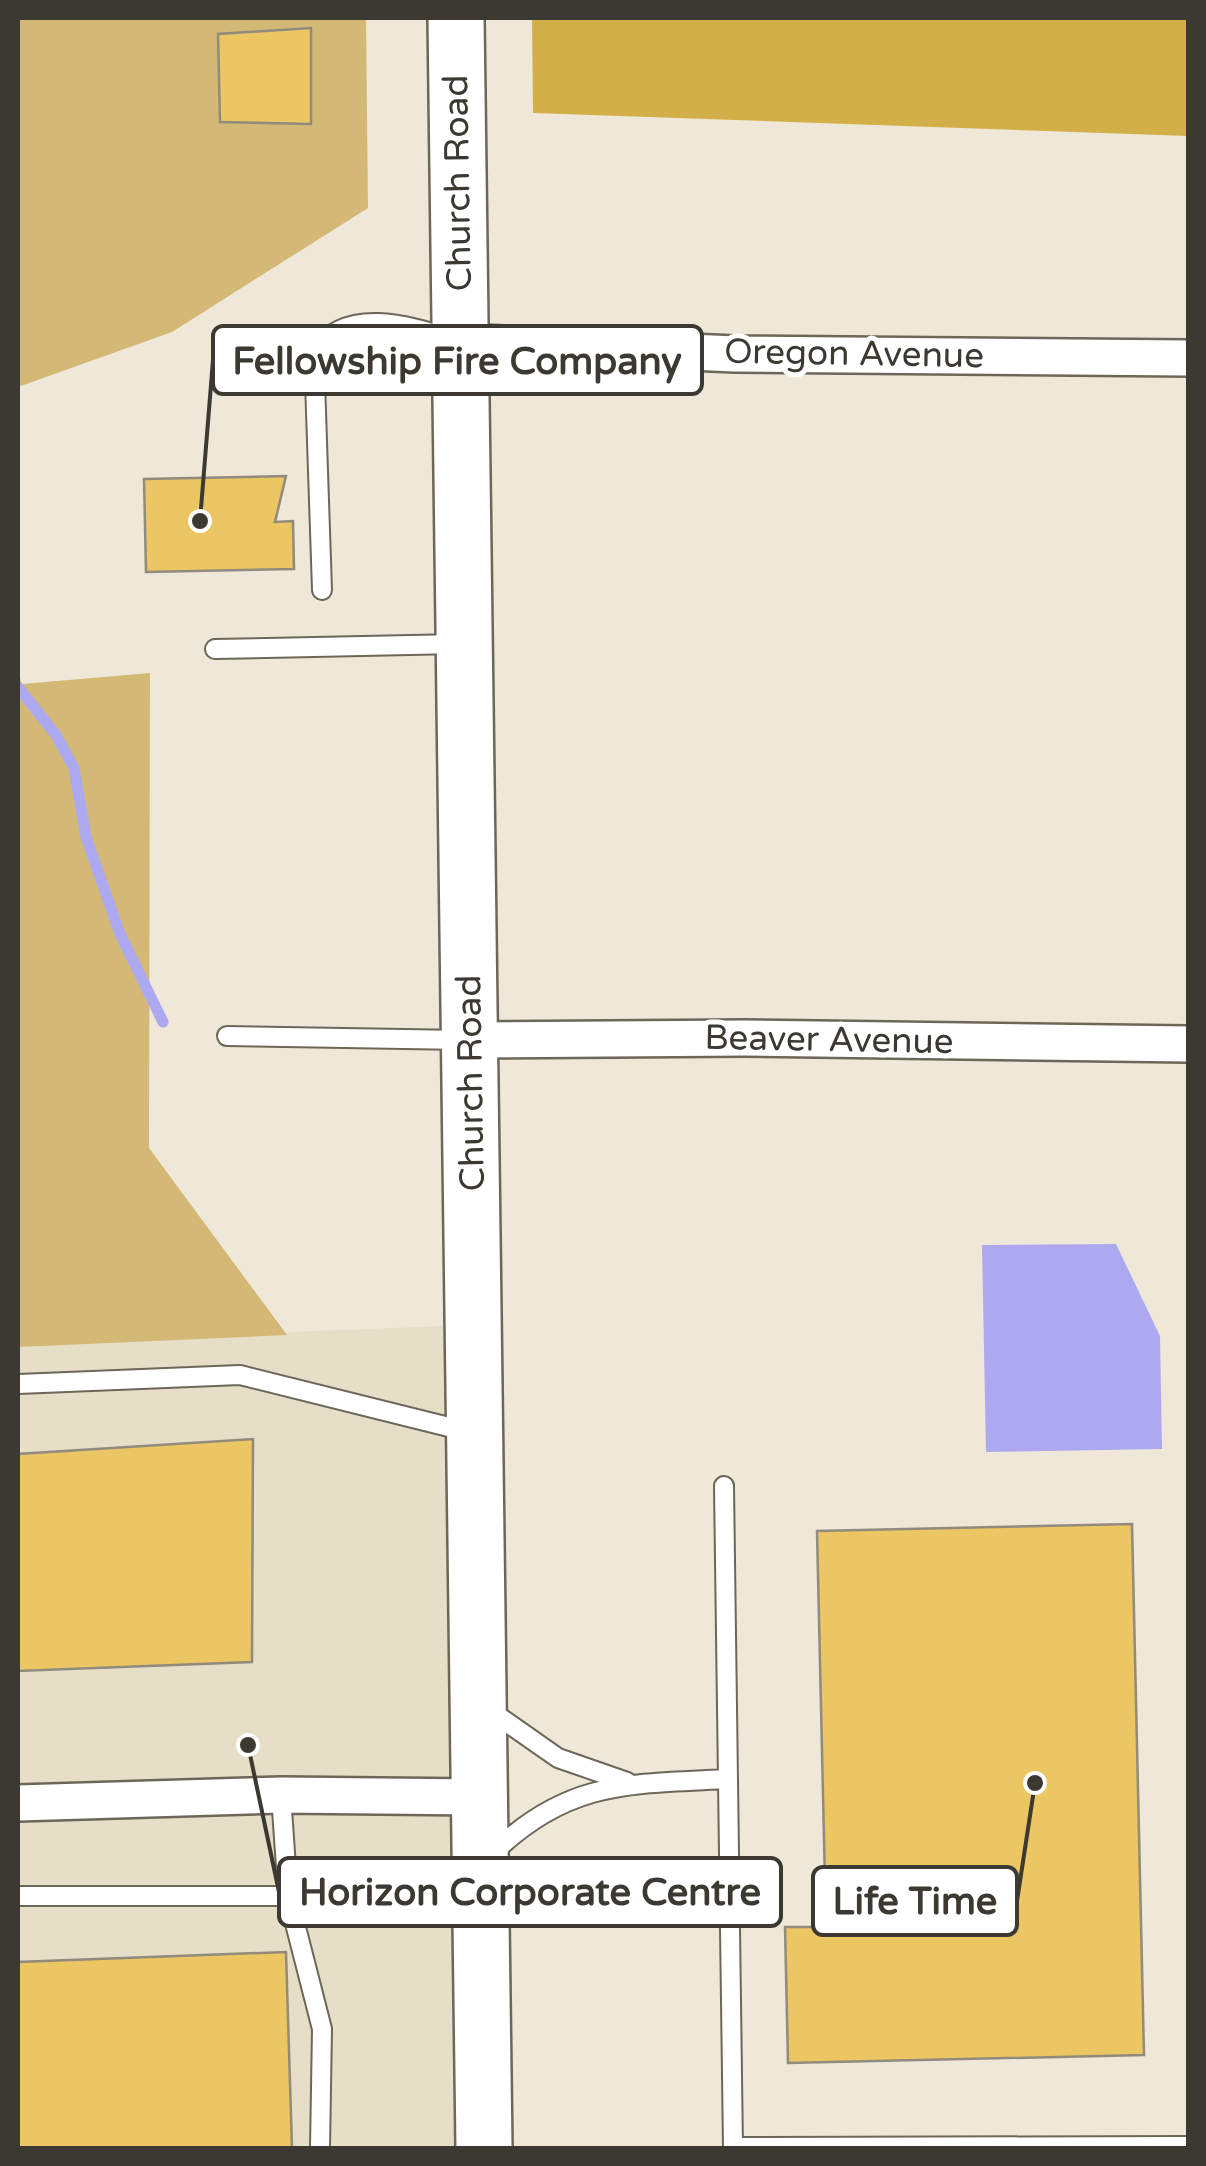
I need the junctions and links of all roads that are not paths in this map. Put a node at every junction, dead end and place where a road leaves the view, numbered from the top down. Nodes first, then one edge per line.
1 (456, 18) edge
2 (460, 342) junction
3 (1188, 358) edge
4 (322, 590) dead end
5 (464, 644) junction
6 (215, 649) dead end
7 (227, 1036) dead end
8 (470, 1040) junction
9 (1188, 1044) edge
10 (18, 1384) edge
11 (474, 1433) junction
12 (724, 1486) dead end
13 (478, 1702) junction
14 (728, 1779) junction
15 (632, 1784) junction
16 (281, 1795) junction
17 (480, 1796) junction
18 (18, 1803) edge
19 (480, 1866) junction
20 (18, 1896) edge
21 (288, 1896) junction
22 (1188, 2146) edge
23 (320, 2148) edge
24 (484, 2148) edge
25 (733, 2148) edge

1 - 2 main road, Church Road
2 - 3 street, Oregon Avenue
2 - 4 lane
2 - 5 main road, Church Road
5 - 6 lane
5 - 8 main road, Church Road
7 - 8 lane
8 - 9 street, Beaver Avenue
8 - 11 main road, Church Road
10 - 11 lane
11 - 13 main road, Church Road
12 - 14 lane
13 - 15 lane
13 - 17 main road, Church Road
14 - 15 lane
14 - 25 lane
15 - 19 lane
16 - 17 street
16 - 18 street
16 - 21 lane
17 - 19 main road, Church Road
19 - 24 main road, Church Road
20 - 21 lane
21 - 23 lane
22 - 25 lane

